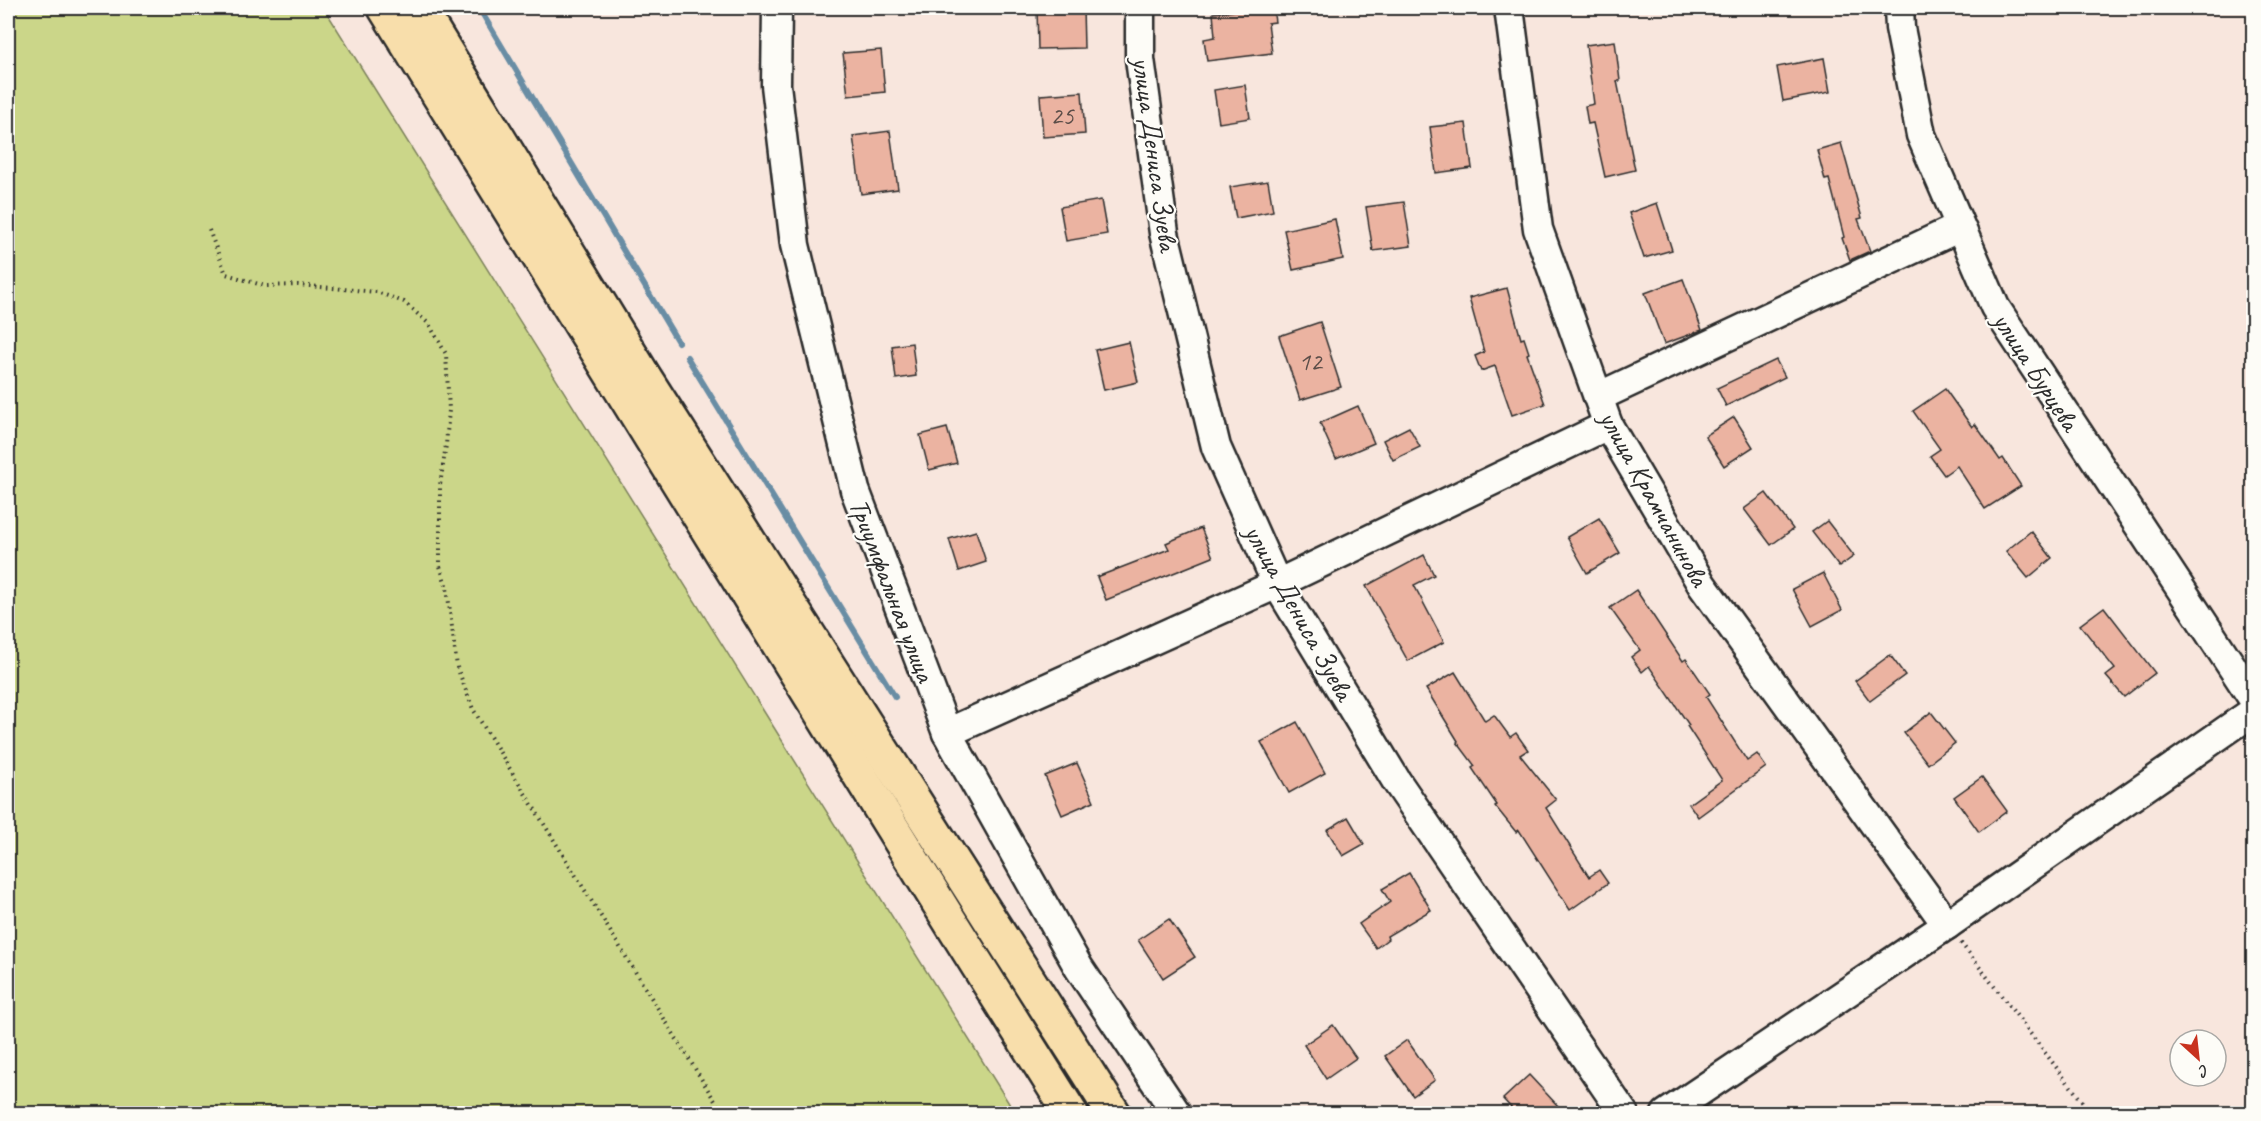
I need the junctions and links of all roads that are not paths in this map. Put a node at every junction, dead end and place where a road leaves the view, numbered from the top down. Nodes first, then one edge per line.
1 (385, 8) edge
2 (419, 8) edge
3 (777, 8) edge
4 (1140, 8) edge
5 (1509, 8) edge
6 (1899, 8) edge
7 (1960, 226) junction
8 (1598, 397) junction
9 (1608, 425) junction
10 (1277, 584) junction
11 (2253, 700) edge
12 (2253, 711) edge
13 (947, 733) junction
14 (1947, 925) junction
15 (1071, 1113) edge
16 (1114, 1113) edge
17 (1177, 1113) edge
18 (1624, 1113) edge
19 (1666, 1113) edge

1 - 15 main road
2 - 16 main road
3 - 13 street, Триумфальная улица
4 - 10 street, улица Дениса Зуева
5 - 8 street, улица Крамчанинова
6 - 7 street, улица Бурцева
7 - 8 street
7 - 11 street, улица Бурцева
8 - 9 street, улица Крамчанинова
9 - 10 street
9 - 14 street, улица Крамчанинова
10 - 13 street
10 - 18 street, улица Дениса Зуева
12 - 14 street
13 - 17 street, Триумфальная улица
14 - 19 street

